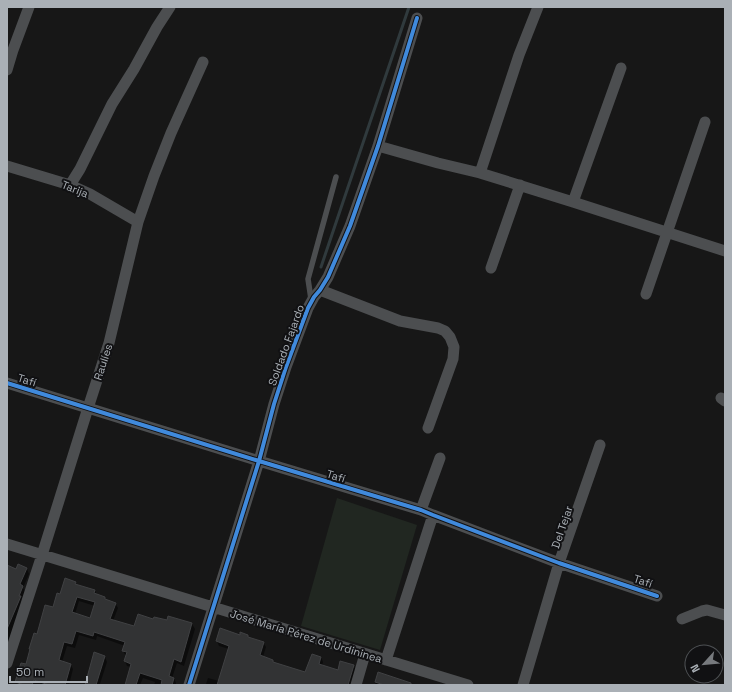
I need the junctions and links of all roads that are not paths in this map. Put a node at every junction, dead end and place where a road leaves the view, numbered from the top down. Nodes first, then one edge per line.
1 (29, 7) edge
2 (170, 7) edge
3 (538, 7) edge
4 (417, 18) dead end
5 (203, 62) dead end
6 (622, 68) dead end
7 (7, 70) edge
8 (705, 122) dead end
9 (378, 146) junction
10 (7, 166) edge
11 (480, 173) junction
12 (336, 177) dead end
13 (520, 185) junction
14 (70, 186) junction
15 (573, 202) junction
16 (138, 222) junction
17 (667, 232) junction
18 (725, 251) edge
19 (491, 268) dead end
20 (320, 290) junction
21 (646, 294) dead end
22 (311, 302) junction
23 (7, 383) edge
24 (88, 408) junction
25 (428, 428) dead end
26 (600, 446) dead end
27 (440, 458) dead end
28 (259, 462) junction
29 (421, 510) junction
30 (433, 515) junction
31 (7, 544) edge
32 (42, 555) junction
33 (559, 563) junction
34 (657, 596) dead end
35 (212, 607) junction
36 (725, 615) edge
37 (682, 619) dead end
38 (365, 654) junction
39 (386, 660) junction
40 (7, 663) edge
41 (188, 685) edge
42 (356, 685) edge
43 (468, 685) edge
44 (523, 685) edge

1 - 7 street
2 - 14 street
3 - 11 street
4 - 9 street, Soldado Fajardo
5 - 16 street, Raulíes
6 - 15 street
8 - 17 street
9 - 11 street
9 - 20 street, Soldado Fajardo
10 - 14 street, Tarija
11 - 13 street
12 - 22 lane
13 - 15 street
13 - 19 street
14 - 16 street, Tarija
15 - 17 street
16 - 24 street, Raulíes
17 - 18 street
17 - 21 street
20 - 22 street, Soldado Fajardo
20 - 25 street
22 - 28 street, Soldado Fajardo
23 - 24 street, Tafí
24 - 28 street, Tafí
24 - 32 street, Raulíes
26 - 33 street, Del Tejar
27 - 29 street
28 - 29 street, Tafí
28 - 35 street, Soldado Fajardo
29 - 30 street, Tafí
30 - 33 street, Tafí
30 - 39 street
31 - 32 street, José María Pérez de Urdininea
32 - 35 street, José María Pérez de Urdininea
32 - 40 street, Raulíes
33 - 34 street, Tafí
33 - 44 street, Del Tejar
35 - 38 street, José María Pérez de Urdininea
35 - 41 street, Soldado Fajardo
36 - 37 street
38 - 39 street, José María Pérez de Urdininea
38 - 42 street
39 - 43 street, José María Pérez de Urdininea

